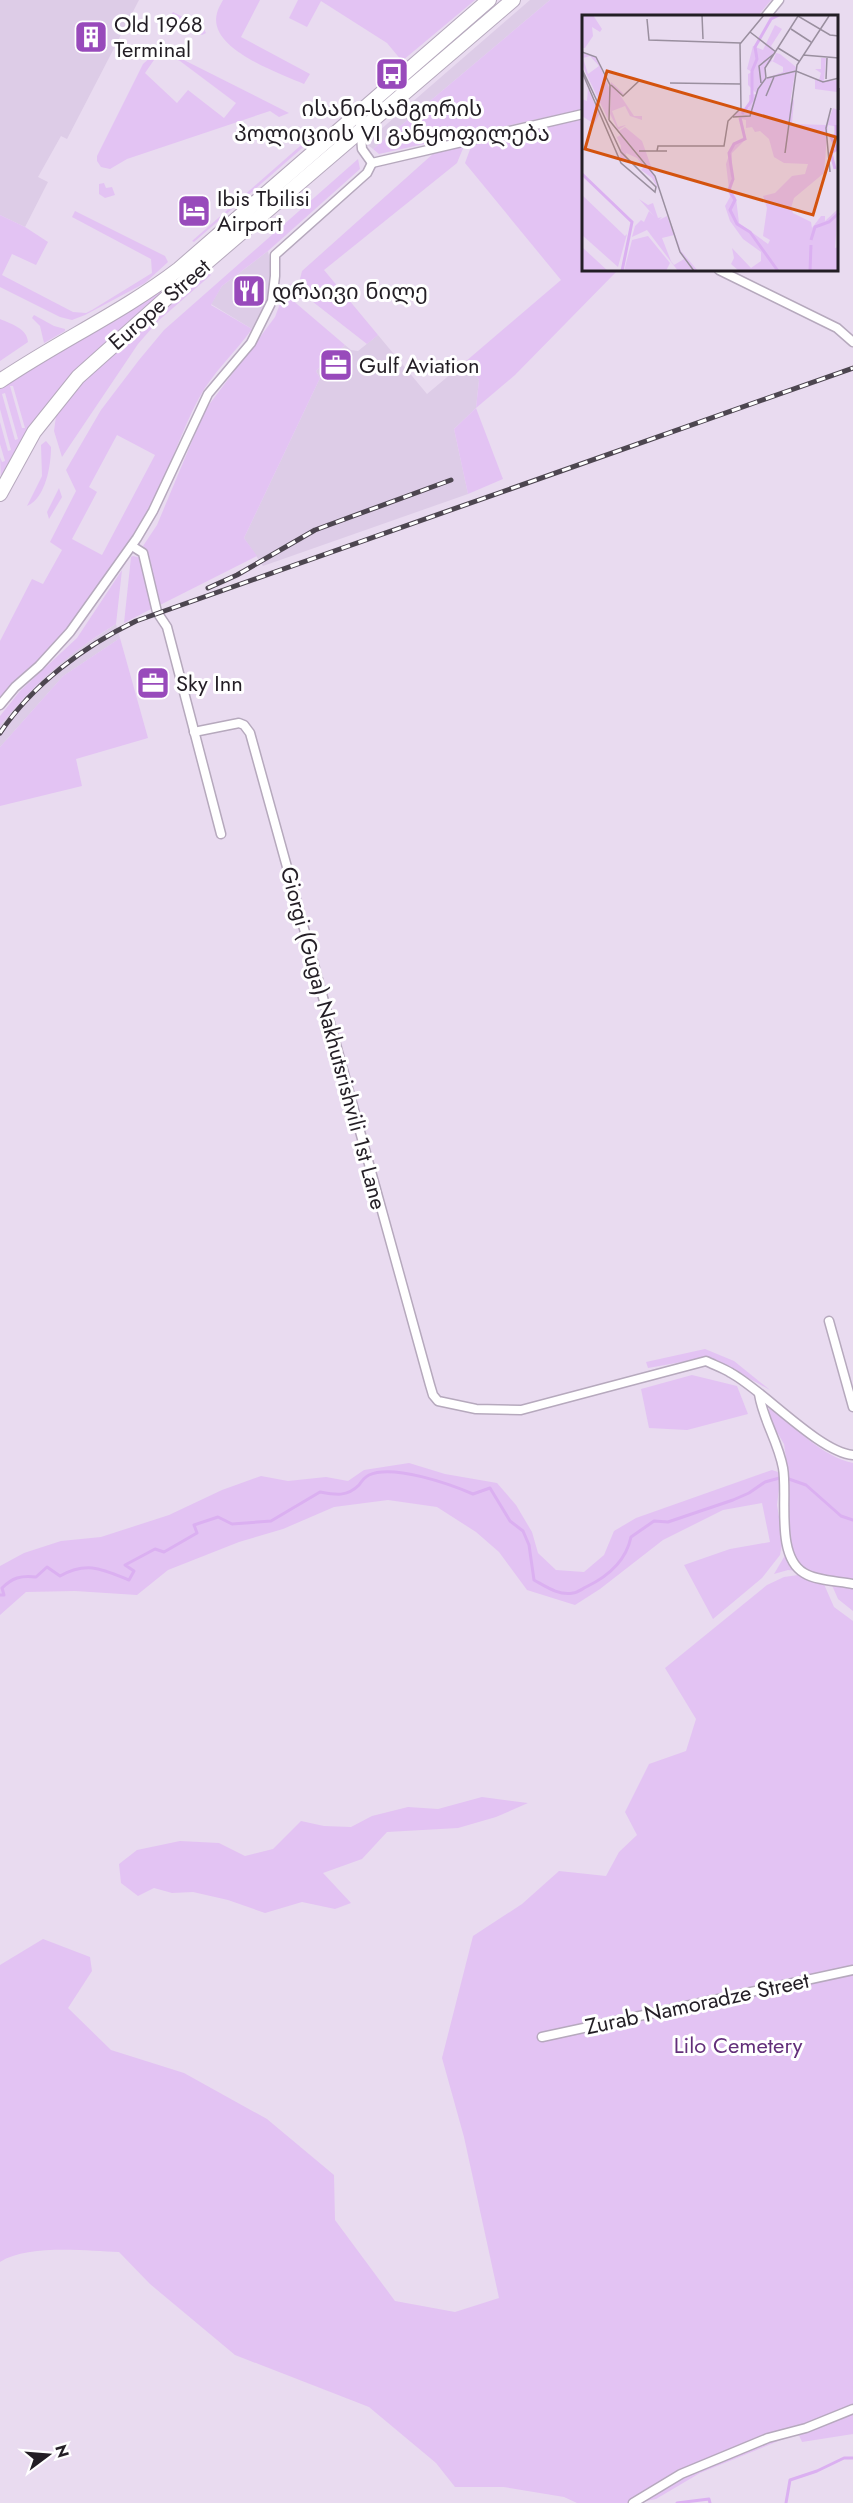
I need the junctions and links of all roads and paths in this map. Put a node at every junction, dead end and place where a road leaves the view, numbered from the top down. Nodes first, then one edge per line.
1 (489, 0) edge
2 (513, 0) edge
3 (779, 0) edge
4 (767, 15) edge
5 (359, 111) junction
6 (582, 114) edge
7 (362, 129) junction
8 (372, 163) junction
9 (723, 272) edge
10 (853, 342) edge
11 (0, 381) edge
12 (0, 494) edge
13 (132, 546) junction
14 (0, 705) edge
15 (194, 732) junction
16 (221, 834) dead end
17 (829, 1321) dead end
18 (759, 1394) junction
19 (853, 1407) edge
20 (853, 1455) edge
21 (853, 1584) edge
22 (853, 1970) edge
23 (542, 2037) dead end
24 (853, 2409) edge
25 (633, 2503) edge

1 - 5 main road, Europe Street
2 - 7 main road, Europe Street
3 - 4 street
5 - 7 street
5 - 11 main road, Europe Street
6 - 8 street
7 - 8 street
7 - 12 main road, Europe Street
8 - 13 street
9 - 10 street
13 - 14 street
13 - 15 street
15 - 16 street
15 - 18 street, Giorgi (Guga) Nakhutsrishvili 1st Lane
17 - 19 street
18 - 20 street
18 - 21 street
22 - 23 street, Zurab Namoradze Street
24 - 25 street

